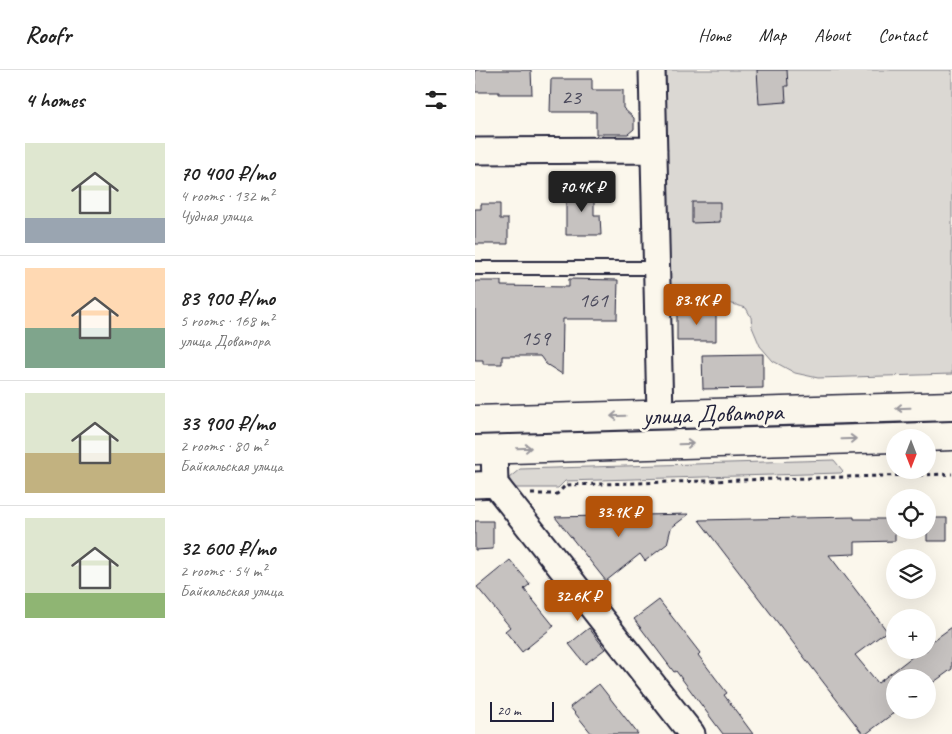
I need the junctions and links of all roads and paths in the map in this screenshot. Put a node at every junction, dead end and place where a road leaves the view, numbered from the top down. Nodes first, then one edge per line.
1 (652, 70) edge
2 (654, 150) junction
3 (475, 151) edge
4 (475, 268) edge
5 (657, 268) junction
6 (952, 406) edge
7 (660, 414) junction
8 (475, 420) edge
9 (952, 436) edge
10 (936, 437) edge
11 (886, 438) edge
12 (485, 450) edge
13 (952, 474) edge
14 (491, 488) edge
15 (692, 734) edge

1 - 2 street
2 - 3 street
2 - 5 street
4 - 5 lane
5 - 7 street
6 -> 7 main road, улица Доватора
7 -> 8 main road, улица Доватора
9 - 10 main road, улица Доватора
12 -> 11 main road, улица Доватора
12 - 14 street, улица Доватора
13 - 14 path
14 - 15 street

